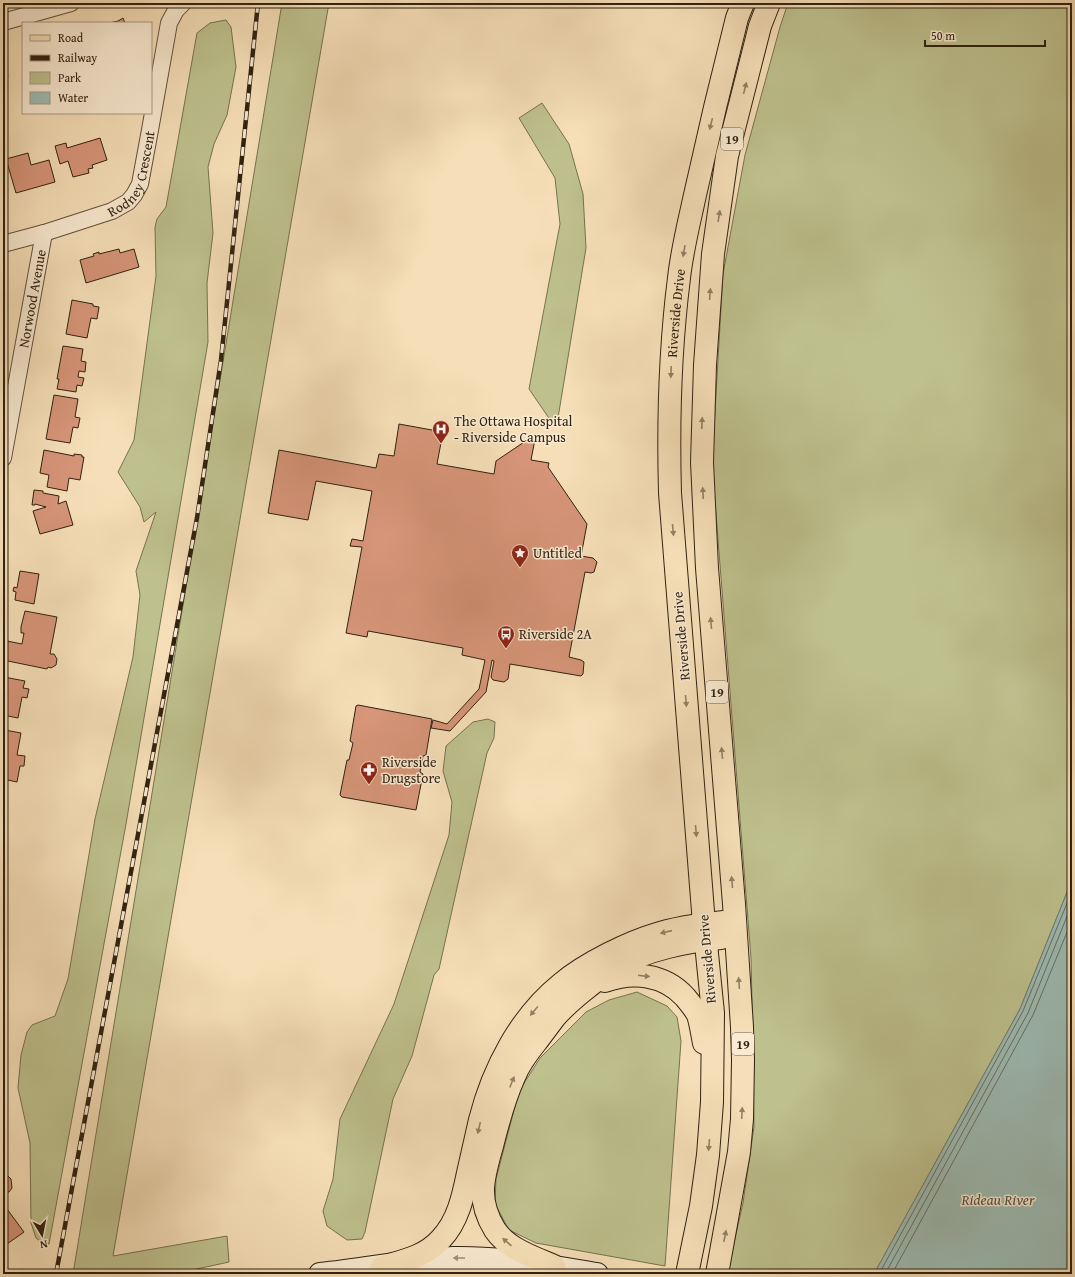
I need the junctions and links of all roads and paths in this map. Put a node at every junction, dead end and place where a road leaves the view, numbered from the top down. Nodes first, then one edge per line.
1 (70, 3) edge
2 (743, 3) edge
3 (769, 3) edge
4 (180, 4) edge
5 (3, 22) edge
6 (44, 233) junction
7 (3, 244) edge
8 (4, 450) edge
9 (735, 929) junction
10 (705, 932) junction
11 (592, 985) junction
12 (713, 1078) junction
13 (382, 1266) junction
14 (554, 1266) junction
15 (320, 1274) edge
16 (597, 1274) edge
17 (687, 1274) edge
18 (717, 1274) edge

1 - 5 street
2 -> 10 main road, Riverside Drive / 19
9 -> 3 main road, 19
4 - 6 street, Rodney Crescent
6 - 7 street, Rodney Crescent
6 - 8 street, Norwood Avenue
9 - 10 main road
18 -> 9 main road, 19
10 - 11 main road
10 - 12 main road, Riverside Drive / 19
10 -> 13 main road
11 -> 12 main road
14 -> 11 main road
12 -> 17 main road, Riverside Drive / 19
14 -> 13 main road
13 - 15 main road
14 - 16 main road

